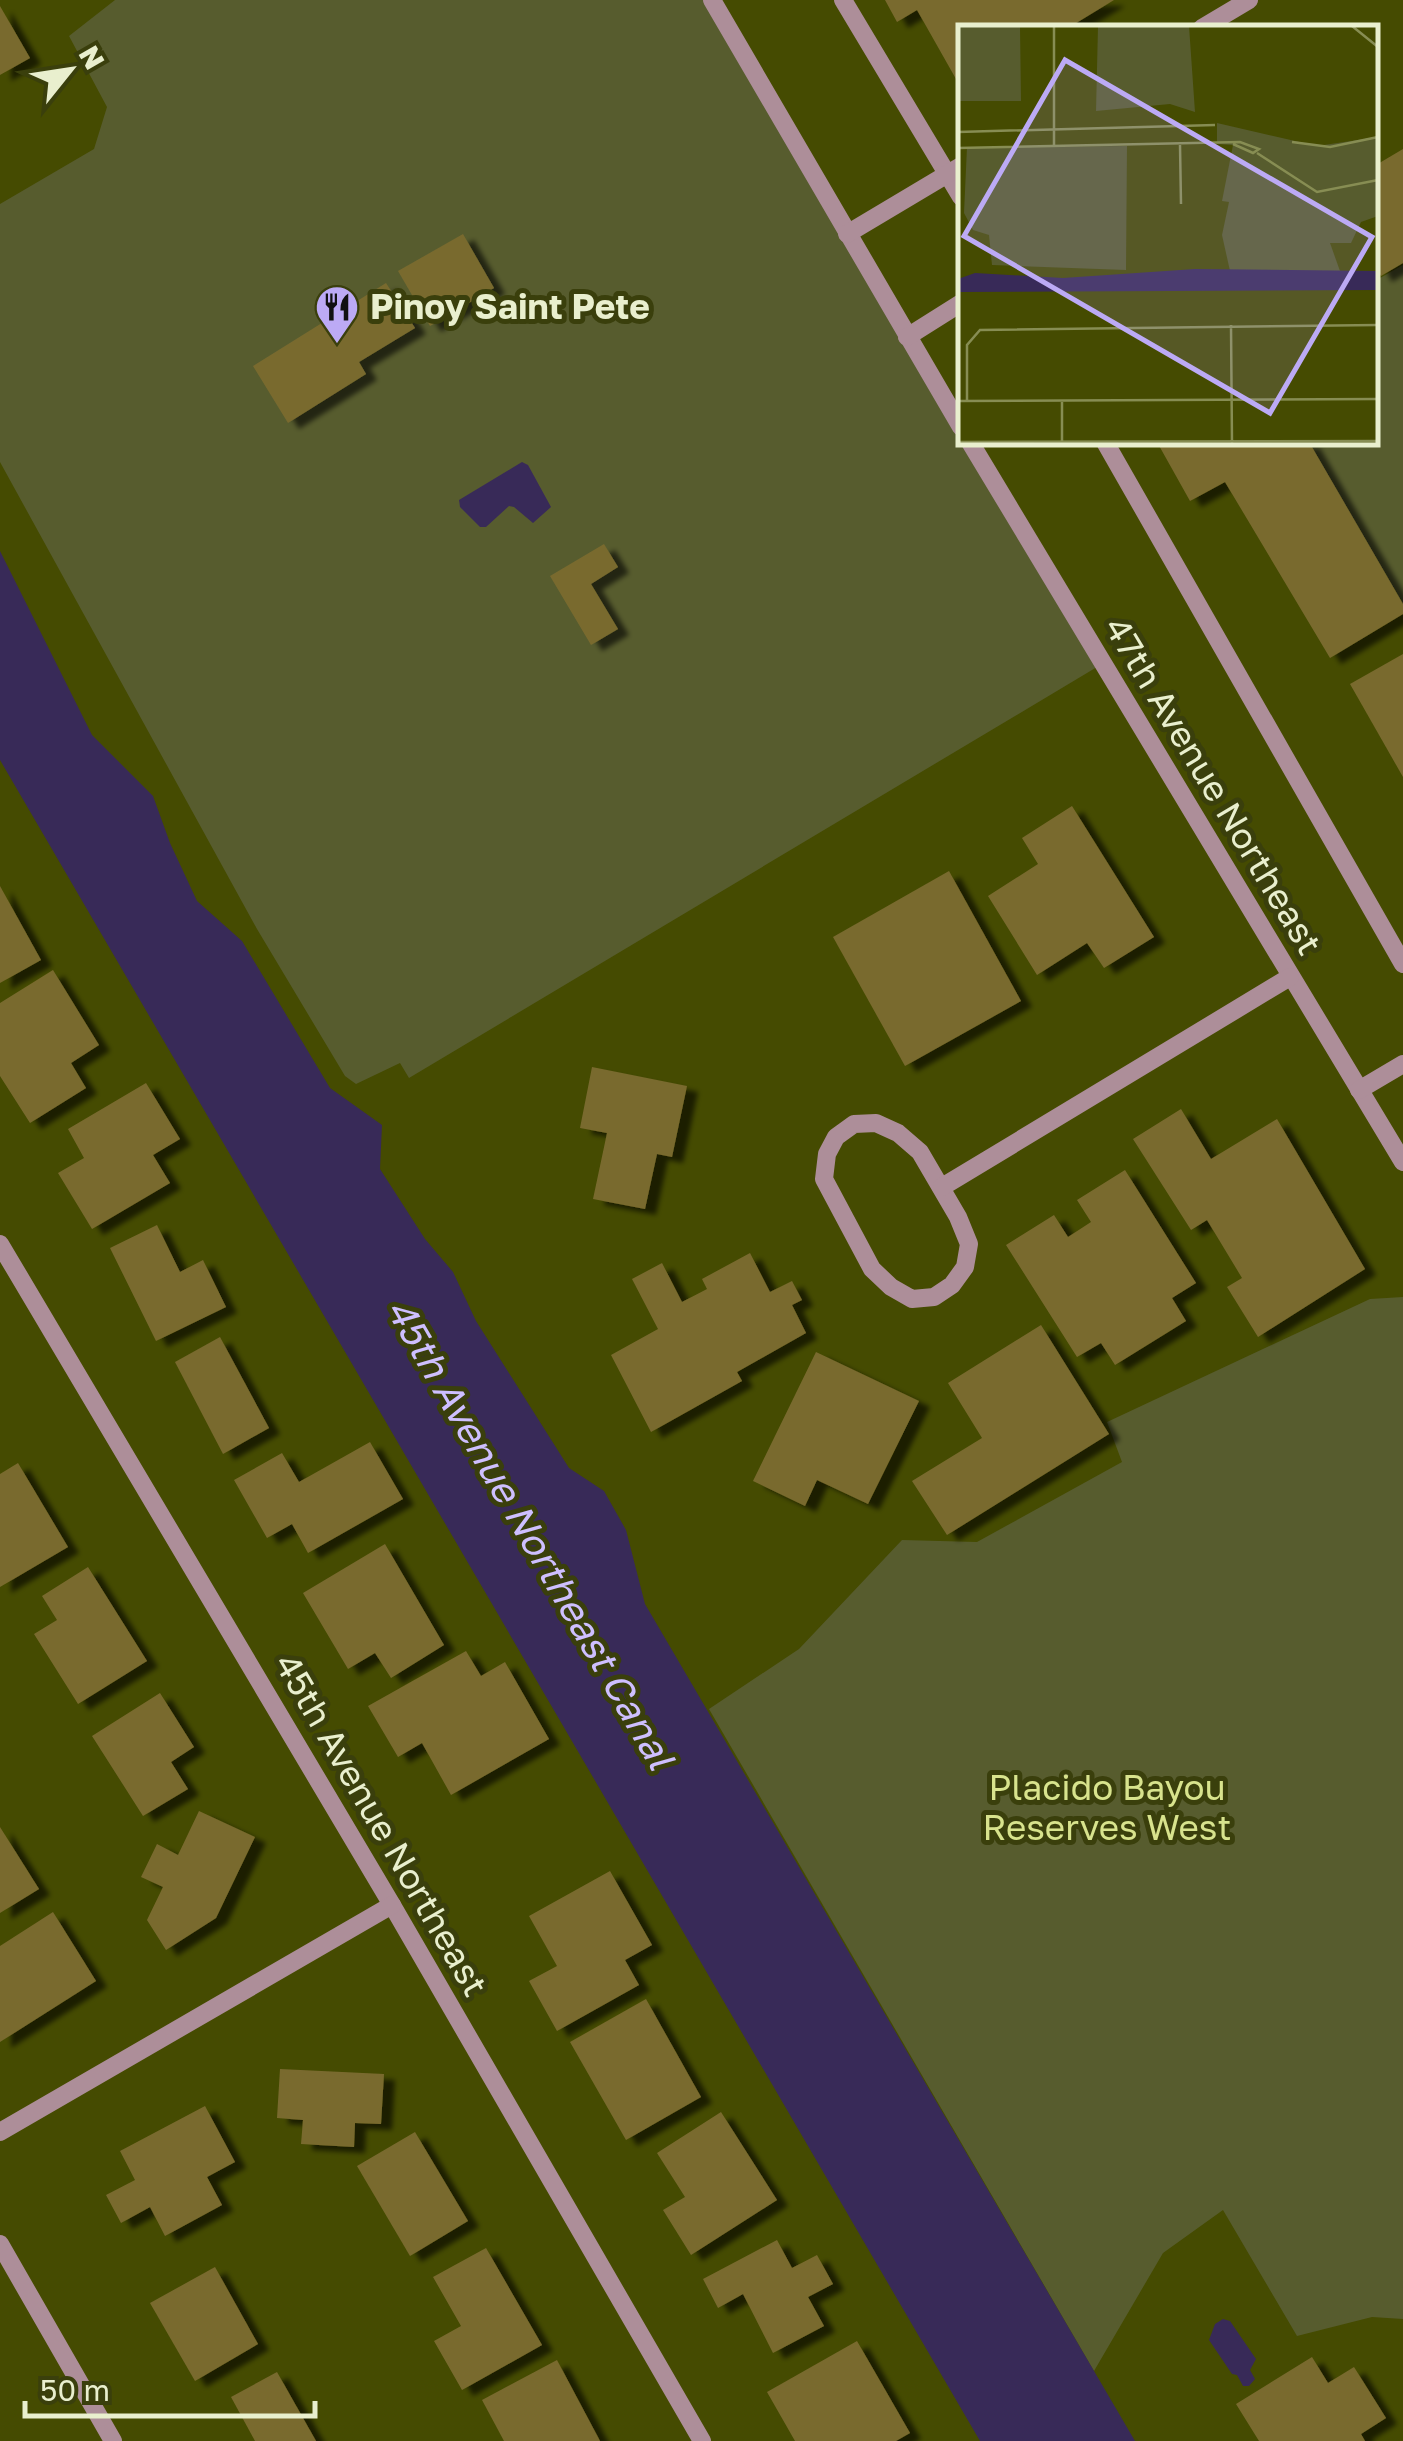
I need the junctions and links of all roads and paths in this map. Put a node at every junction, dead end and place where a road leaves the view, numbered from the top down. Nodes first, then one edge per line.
1 (712, 0) edge
2 (843, 0) edge
3 (1248, 0) edge
4 (1207, 25) edge
5 (953, 170) edge
6 (847, 234) junction
7 (958, 304) edge
8 (907, 337) junction
9 (958, 424) edge
10 (972, 445) edge
11 (1107, 445) edge
12 (1403, 964) edge
13 (1290, 976) junction
14 (1403, 1064) edge
15 (1358, 1090) junction
16 (1403, 1162) edge
17 (942, 1187) junction
18 (0, 1244) edge
19 (392, 1905) junction
20 (0, 2132) edge
21 (0, 2244) edge
22 (114, 2441) edge
23 (702, 2441) edge

1 - 6 street
2 - 5 street
3 - 4 street
5 - 6 street
6 - 8 street
7 - 8 street
8 - 9 street
10 - 13 street, 47th Avenue Northeast
11 - 12 street
13 - 15 street, 47th Avenue Northeast
13 - 17 street
14 - 15 street
15 - 16 street, 47th Avenue Northeast
17 - 17 street
18 - 19 street, 45th Avenue Northeast
19 - 20 street
19 - 23 street, 45th Avenue Northeast
21 - 22 street

